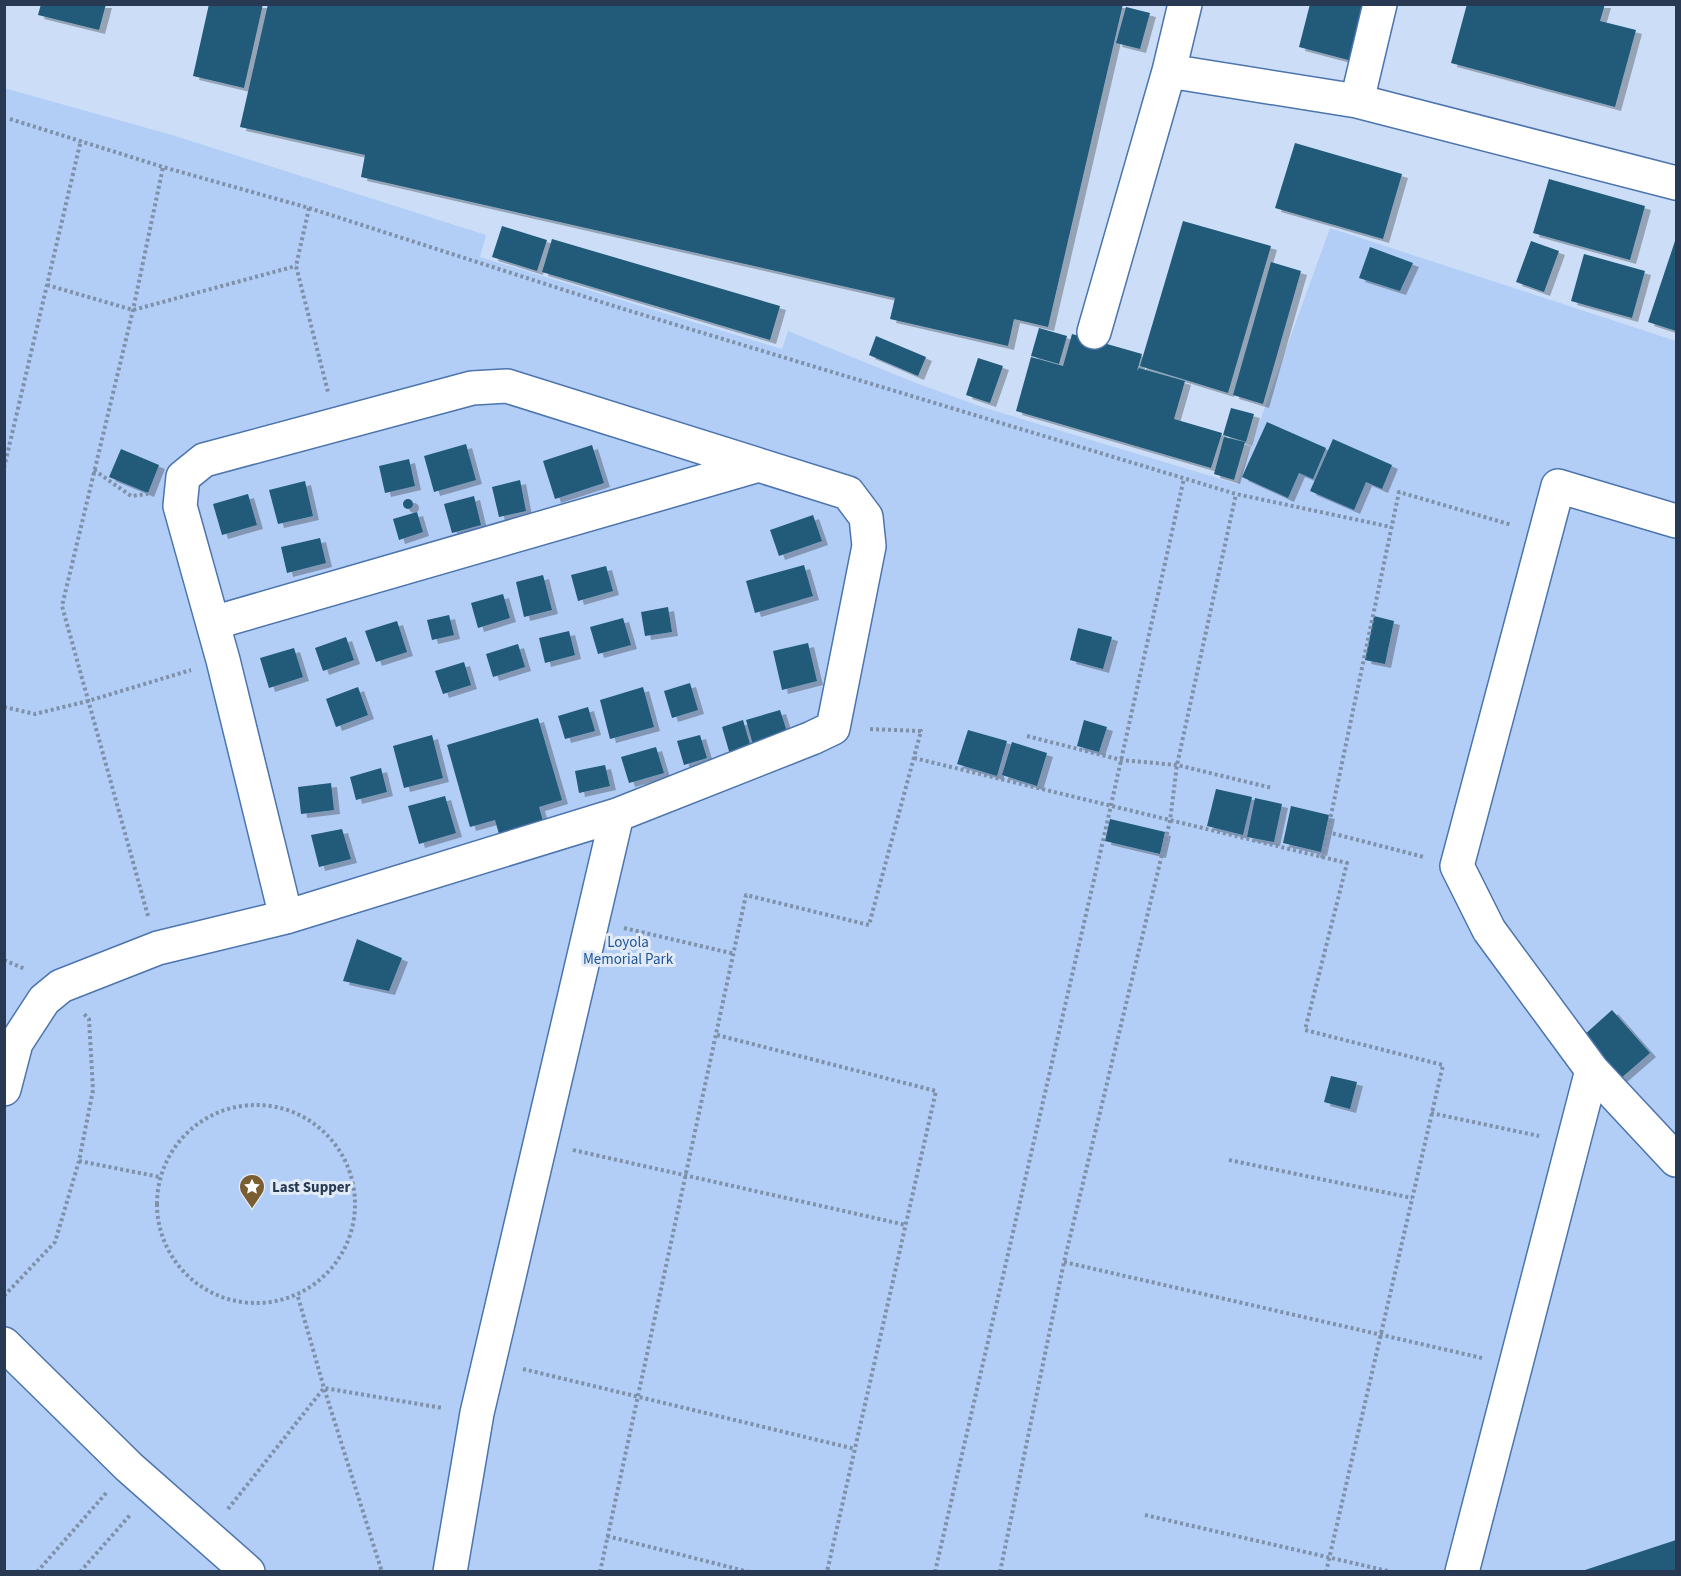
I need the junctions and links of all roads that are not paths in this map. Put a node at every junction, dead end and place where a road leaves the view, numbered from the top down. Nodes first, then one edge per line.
1 (1185, 4) edge
2 (1380, 4) edge
3 (1169, 71) junction
4 (1357, 101) junction
5 (1677, 183) edge
6 (1094, 332) dead end
7 (759, 465) junction
8 (1677, 521) edge
9 (213, 623) junction
10 (617, 815) junction
11 (286, 917) junction
12 (1592, 1070) junction
13 (4, 1089) edge
14 (1677, 1160) edge
15 (4, 1344) edge
16 (248, 1572) edge
17 (450, 1572) edge
18 (1462, 1572) edge

1 - 3 lane
2 - 4 lane
3 - 4 lane
3 - 6 lane
4 - 5 lane
7 - 9 lane
7 - 9 lane
7 - 10 lane
8 - 12 lane
9 - 11 lane
10 - 11 lane
10 - 17 lane
11 - 13 lane
12 - 14 lane
12 - 18 lane
15 - 16 lane

